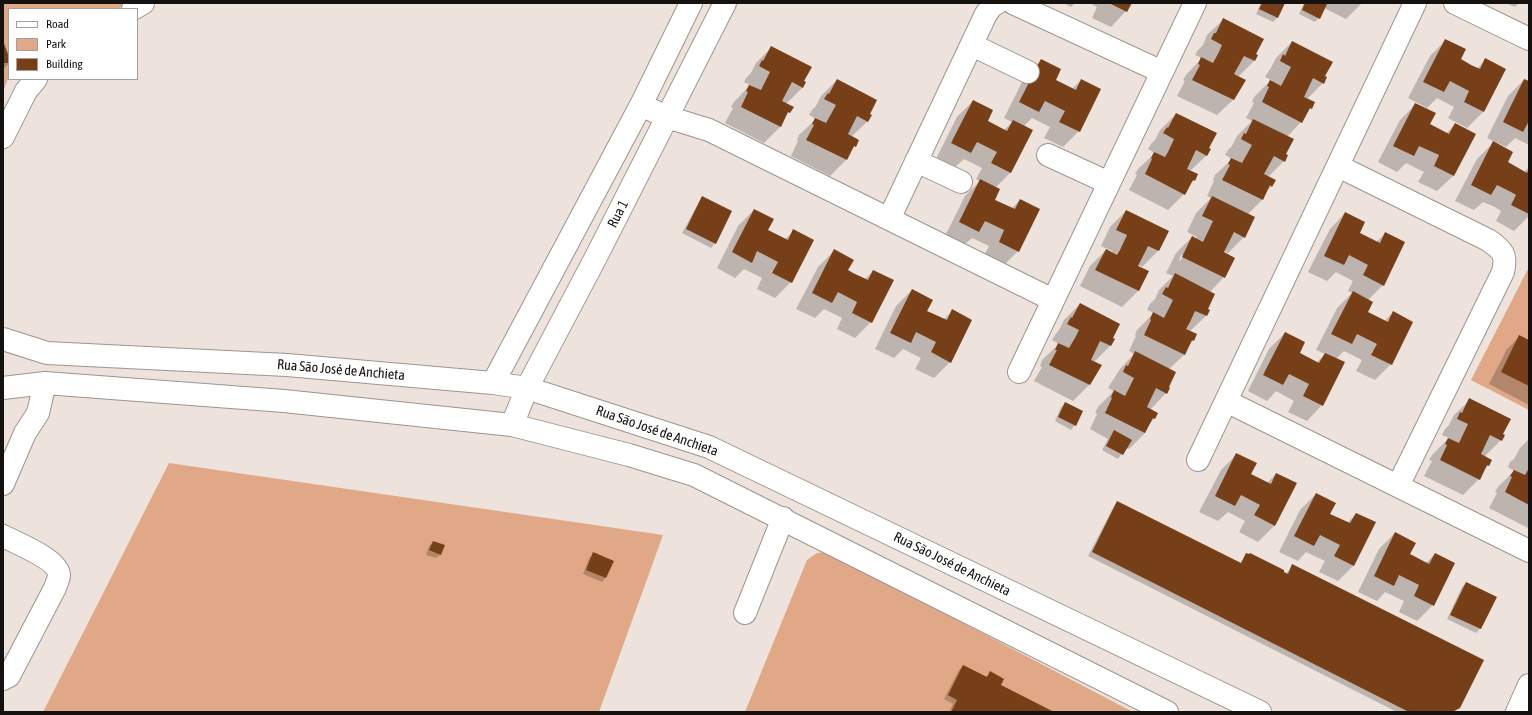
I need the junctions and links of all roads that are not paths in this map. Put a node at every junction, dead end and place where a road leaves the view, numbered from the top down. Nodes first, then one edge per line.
1 (691, 3) edge
2 (725, 3) edge
3 (997, 3) edge
4 (1013, 3) edge
5 (1195, 3) edge
6 (1415, 3) edge
7 (1455, 3) edge
8 (1529, 39) edge
9 (972, 45) junction
10 (1028, 72) dead end
11 (1162, 72) junction
12 (35, 80) edge
13 (641, 104) junction
14 (667, 117) junction
15 (3, 137) edge
16 (1048, 155) dead end
17 (916, 161) junction
18 (1338, 166) junction
19 (961, 182) dead end
20 (1109, 183) junction
21 (889, 219) junction
22 (1053, 300) junction
23 (3, 339) edge
24 (1019, 372) dead end
25 (45, 383) junction
26 (493, 383) junction
27 (3, 388) edge
28 (527, 388) junction
29 (1226, 402) junction
30 (512, 426) junction
31 (1198, 460) dead end
32 (3, 484) edge
33 (1398, 486) junction
34 (783, 518) junction
35 (3, 536) edge
36 (1529, 551) edge
37 (745, 613) dead end
38 (3, 679) edge
39 (1529, 685) edge
40 (1168, 712) edge
41 (1260, 712) edge
42 (1516, 712) edge

1 - 13 street
2 - 14 street, Rua 1
3 - 9 street
4 - 11 street
5 - 11 street
6 - 18 street
7 - 8 street
9 - 10 street
9 - 17 street
11 - 20 street
12 - 15 street
13 - 14 street
13 - 26 street
14 - 21 street
14 - 28 street, Rua 1
16 - 20 street
17 - 19 street
17 - 21 street
18 - 29 street
18 - 33 street
20 - 22 street
21 - 22 street
22 - 24 street
23 - 26 street, Rua São José de Anchieta
25 - 27 street
25 - 30 street
25 - 32 street
26 - 28 street, Rua São José de Anchieta
28 - 30 street, Rua 1
28 - 41 street, Rua São José de Anchieta
29 - 31 street
29 - 33 street
30 - 34 street
33 - 36 street
34 - 37 street
34 - 40 street
35 - 38 street
39 - 42 street

